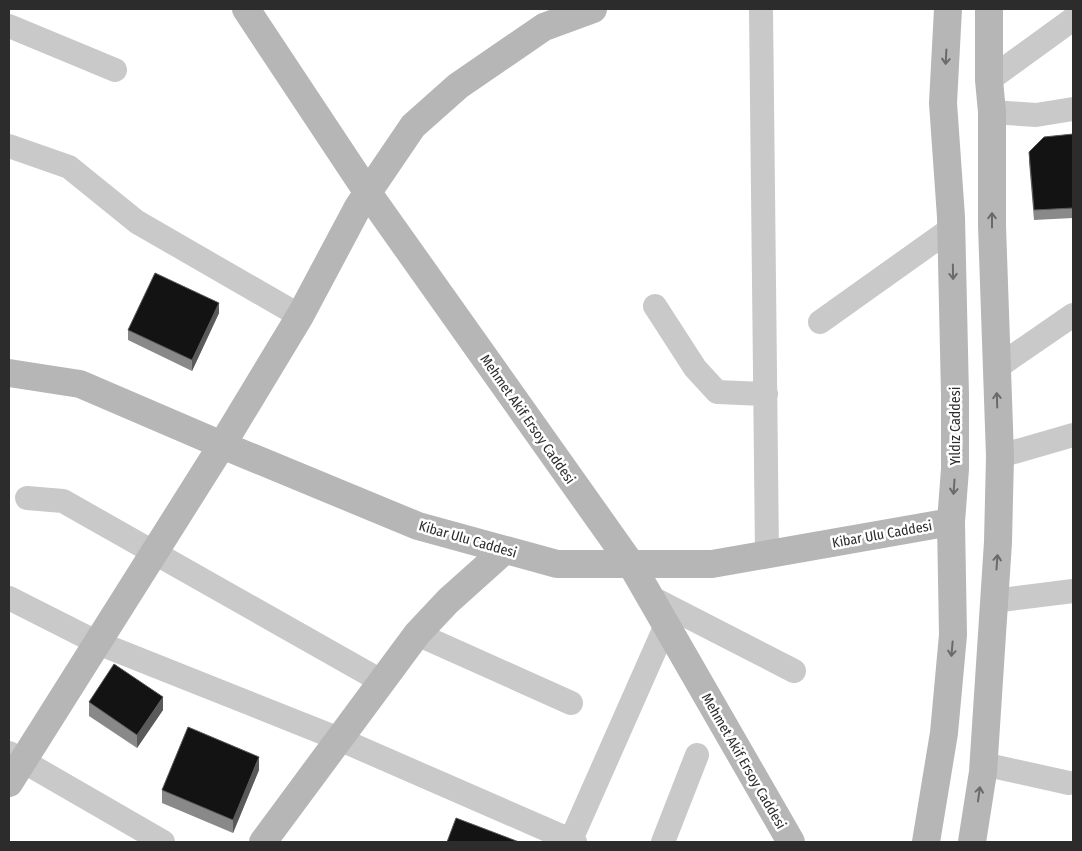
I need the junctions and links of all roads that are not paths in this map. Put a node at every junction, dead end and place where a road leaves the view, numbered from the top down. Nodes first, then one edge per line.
1 (246, 9) edge
2 (593, 9) edge
3 (761, 9) edge
4 (948, 9) edge
5 (989, 9) edge
6 (1073, 19) edge
7 (9, 26) edge
8 (115, 70) dead end
9 (989, 80) junction
10 (1073, 109) edge
11 (992, 112) junction
12 (9, 146) edge
13 (368, 193) junction
14 (952, 228) junction
15 (655, 306) dead end
16 (1073, 315) edge
17 (300, 316) junction
18 (820, 322) dead end
19 (996, 368) junction
20 (9, 373) edge
21 (766, 394) junction
22 (1073, 435) edge
23 (222, 445) junction
24 (1000, 456) junction
25 (27, 498) dead end
26 (951, 522) junction
27 (505, 550) junction
28 (154, 554) junction
29 (767, 555) junction
30 (631, 564) junction
31 (1073, 592) edge
32 (650, 597) junction
33 (9, 598) edge
34 (994, 601) junction
35 (666, 625) junction
36 (416, 634) junction
37 (98, 642) junction
38 (794, 671) dead end
39 (382, 681) junction
40 (571, 703) dead end
41 (339, 739) junction
42 (697, 755) dead end
43 (983, 764) junction
44 (13, 766) edge
45 (1069, 782) dead end
46 (163, 842) edge
47 (263, 842) edge
48 (572, 842) edge
49 (663, 842) edge
50 (791, 842) edge
51 (926, 842) edge
52 (972, 842) edge

1 - 13 main road, Mehmet Akif Ersoy Caddesi
2 - 13 main road
3 - 21 street
4 -> 14 main road, Yıldız Caddesi
5 - 9 main road
6 - 9 street
7 - 8 street
9 - 11 main road
10 - 11 street
19 -> 11 main road
12 - 17 street
13 - 17 main road
13 - 30 main road, Mehmet Akif Ersoy Caddesi
14 - 18 street
14 -> 26 main road, Yıldız Caddesi
15 - 21 street
16 - 19 street
17 - 23 main road
24 -> 19 main road
20 - 23 main road, Kibar Ulu Caddesi
21 - 29 street
22 - 24 street
23 - 27 main road, Kibar Ulu Caddesi
23 - 28 main road
34 -> 24 main road
25 - 28 street
26 - 29 main road, Kibar Ulu Caddesi
26 -> 51 main road, Yıldız Caddesi
27 - 30 main road, Kibar Ulu Caddesi
27 - 36 main road
28 - 37 main road
28 - 39 street
29 - 30 main road, Kibar Ulu Caddesi
30 - 32 main road, Mehmet Akif Ersoy Caddesi
31 - 34 street
32 - 35 main road, Mehmet Akif Ersoy Caddesi
32 - 38 street
33 - 37 street
34 - 43 main road
35 - 48 street
35 - 50 main road, Mehmet Akif Ersoy Caddesi
36 - 39 main road
36 - 40 street
37 - 41 street
37 - 44 main road
39 - 41 main road
41 - 47 main road
41 - 48 street
42 - 49 street
43 - 45 street
52 -> 43 main road
44 - 46 street

